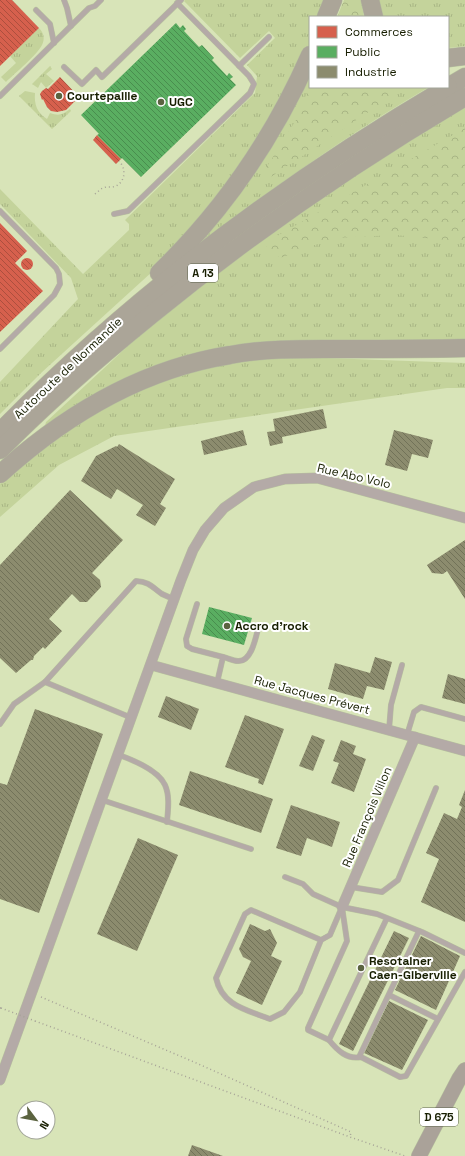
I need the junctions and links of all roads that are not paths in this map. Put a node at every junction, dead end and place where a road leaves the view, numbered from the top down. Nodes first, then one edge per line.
1 (64, 0) edge
2 (101, 0) edge
3 (333, 0) edge
4 (370, 0) edge
5 (179, 2) edge
6 (36, 10) dead end
7 (326, 16) edge
8 (374, 16) edge
9 (71, 26) junction
10 (269, 37) dead end
11 (54, 43) junction
12 (465, 56) edge
13 (309, 57) edge
14 (449, 58) edge
15 (239, 66) junction
16 (64, 67) dead end
17 (465, 77) edge
18 (449, 86) edge
19 (446, 88) edge
20 (0, 95) edge
21 (465, 97) edge
22 (0, 211) edge
23 (114, 214) dead end
24 (137, 305) junction
25 (465, 348) edge
26 (0, 349) edge
27 (431, 349) junction
28 (465, 356) edge
29 (0, 432) edge
30 (0, 450) edge
31 (0, 474) edge
32 (465, 518) edge
33 (175, 599) junction
34 (197, 604) dead end
35 (259, 625) dead end
36 (223, 657) junction
37 (152, 665) junction
38 (402, 665) dead end
39 (45, 682) junction
40 (217, 683) junction
41 (132, 718) junction
42 (465, 719) edge
43 (0, 724) edge
44 (388, 730) junction
45 (411, 736) junction
46 (465, 751) edge
47 (119, 755) junction
48 (436, 788) dead end
49 (102, 800) junction
50 (167, 822) junction
51 (251, 849) dead end
52 (285, 877) dead end
53 (351, 887) junction
54 (342, 907) junction
55 (387, 918) junction
56 (420, 931) junction
57 (321, 940) junction
58 (465, 954) edge
59 (465, 972) edge
60 (389, 995) junction
61 (438, 1019) junction
62 (329, 1040) junction
63 (361, 1057) junction
64 (465, 1062) edge
65 (462, 1074) edge
66 (0, 1080) edge
67 (419, 1156) edge

1 - 9 lane
2 - 9 lane
3 - 7 highway
4 - 8 highway
5 - 15 lane
5 - 16 lane
6 - 11 lane
9 - 11 lane
10 - 15 lane
11 - 20 lane
12 - 14 highway
13 - 24 highway
15 - 23 lane
17 - 18 highway, A 13
19 - 24 highway, A 13
21 - 30 highway, A 13
22 - 26 lane
24 - 29 highway, Autoroute de Normandie / A 13
25 - 27 highway
27 - 28 highway
27 - 31 highway
32 - 33 street, Rue Abo Volo
33 - 37 street, Rue Abo Volo
33 - 39 lane
34 - 36 lane
35 - 36 lane
36 - 40 lane
37 - 40 street, Rue Jacques Prévert
37 - 41 street, Rue Abo Volo
38 - 44 lane
39 - 41 lane
39 - 43 lane
40 - 44 street, Rue Jacques Prévert
41 - 47 street, Rue Abo Volo
42 - 45 lane
44 - 45 street, Rue Jacques Prévert
45 - 46 street, Rue Jacques Prévert
45 - 53 street, Rue François Villon
47 - 49 street, Rue Abo Volo
47 - 50 lane
48 - 53 lane
49 - 50 lane
49 - 66 street, Rue Abo Volo
50 - 51 lane
52 - 54 lane
53 - 54 street, Rue François Villon
54 - 55 lane
54 - 57 lane
54 - 62 lane
55 - 56 lane
55 - 62 lane
56 - 58 lane
56 - 60 lane
57 - 57 lane
59 - 61 lane
60 - 61 lane
60 - 63 lane
61 - 63 lane
62 - 63 lane
64 - 65 main road, D 675
65 - 67 main road, D 675

